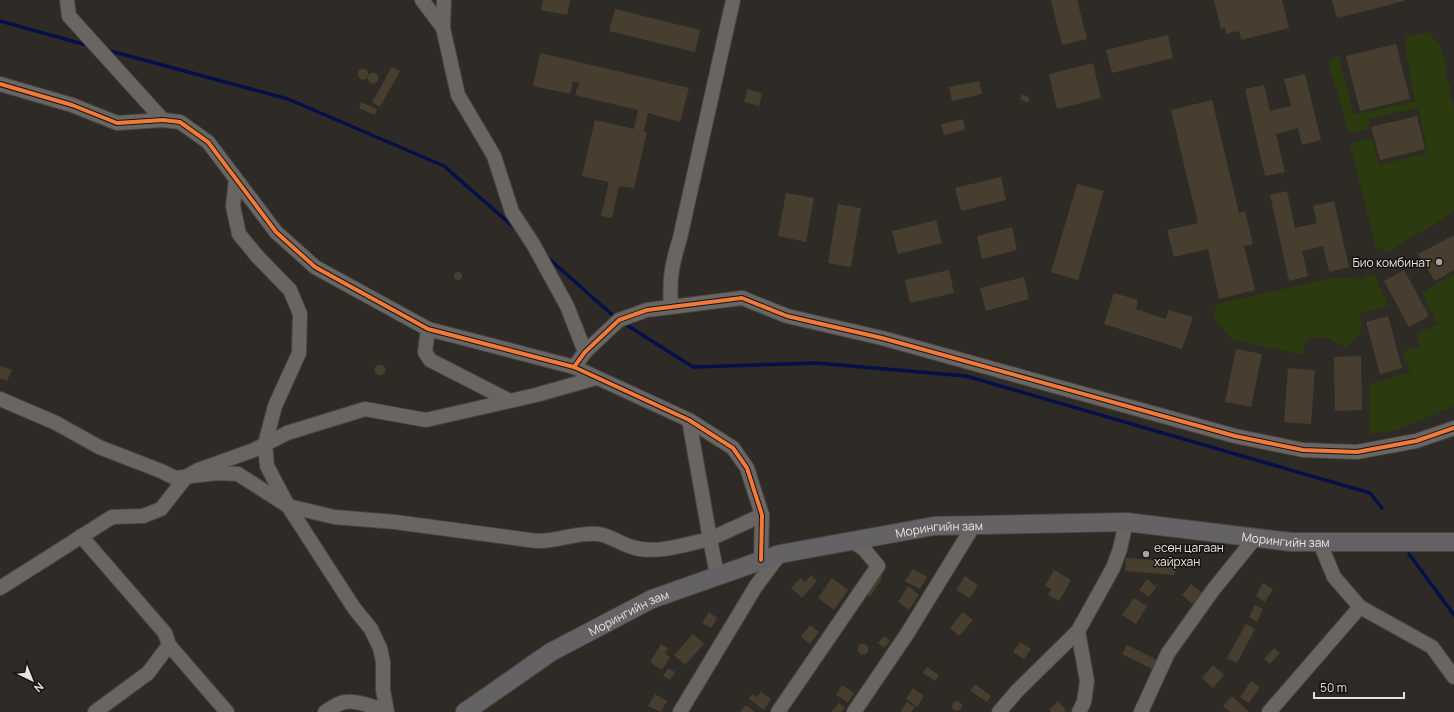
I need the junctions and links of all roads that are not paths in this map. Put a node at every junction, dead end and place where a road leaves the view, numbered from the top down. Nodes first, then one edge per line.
1 (67, 0) edge
2 (422, 0) edge
3 (444, 0) edge
4 (733, 0) edge
5 (443, 28) junction
6 (0, 84) edge
7 (163, 120) junction
8 (236, 179) junction
9 (671, 306) junction
10 (428, 329) junction
11 (585, 352) junction
12 (574, 368) junction
13 (596, 378) junction
14 (0, 399) edge
15 (508, 400) junction
16 (689, 420) junction
17 (1454, 428) edge
18 (265, 444) junction
19 (186, 477) junction
20 (288, 506) junction
21 (762, 516) junction
22 (1126, 522) junction
23 (974, 525) junction
24 (81, 536) junction
25 (1255, 538) junction
26 (710, 539) junction
27 (852, 541) junction
28 (1454, 542) edge
29 (1320, 543) junction
30 (780, 554) junction
31 (761, 560) junction
32 (717, 575) junction
33 (0, 588) edge
34 (1360, 607) junction
35 (1078, 631) junction
36 (169, 645) junction
37 (1454, 678) edge
38 (95, 712) edge
39 (227, 712) edge
40 (325, 712) edge
41 (386, 712) edge
42 (465, 712) edge
43 (680, 712) edge
44 (778, 712) edge
45 (854, 712) edge
46 (999, 712) edge
47 (1079, 712) edge
48 (1141, 712) edge
49 (1269, 712) edge

1 - 7 street
2 - 5 street
3 - 5 street
4 - 9 street
5 - 11 street
6 - 7 street
7 - 8 street
8 - 10 street
8 - 18 street
9 - 11 street
9 - 17 street
10 - 12 street
10 - 15 street
11 - 12 street
12 - 13 street
13 - 15 street
13 - 16 street
14 - 19 street
15 - 18 street
16 - 21 street
16 - 26 street
18 - 19 street
18 - 20 street
19 - 20 street
19 - 24 street
20 - 26 street
20 - 41 street
21 - 26 street
21 - 31 street
22 - 23 main road, Морингийн зам
22 - 25 main road, Морингийн зам
22 - 35 street
23 - 27 main road, Морингийн зам
23 - 45 street
24 - 33 street
24 - 36 street
25 - 29 main road, Морингийн зам
25 - 48 street
26 - 32 street
27 - 30 main road, Морингийн зам
27 - 44 street
28 - 29 main road, Морингийн зам
29 - 34 street
30 - 31 main road, Морингийн зам
30 - 43 street
31 - 32 main road, Морингийн зам
32 - 42 main road, Морингийн зам
34 - 37 street
34 - 49 street
35 - 46 street
35 - 47 street
36 - 38 street
36 - 39 street
40 - 41 street

